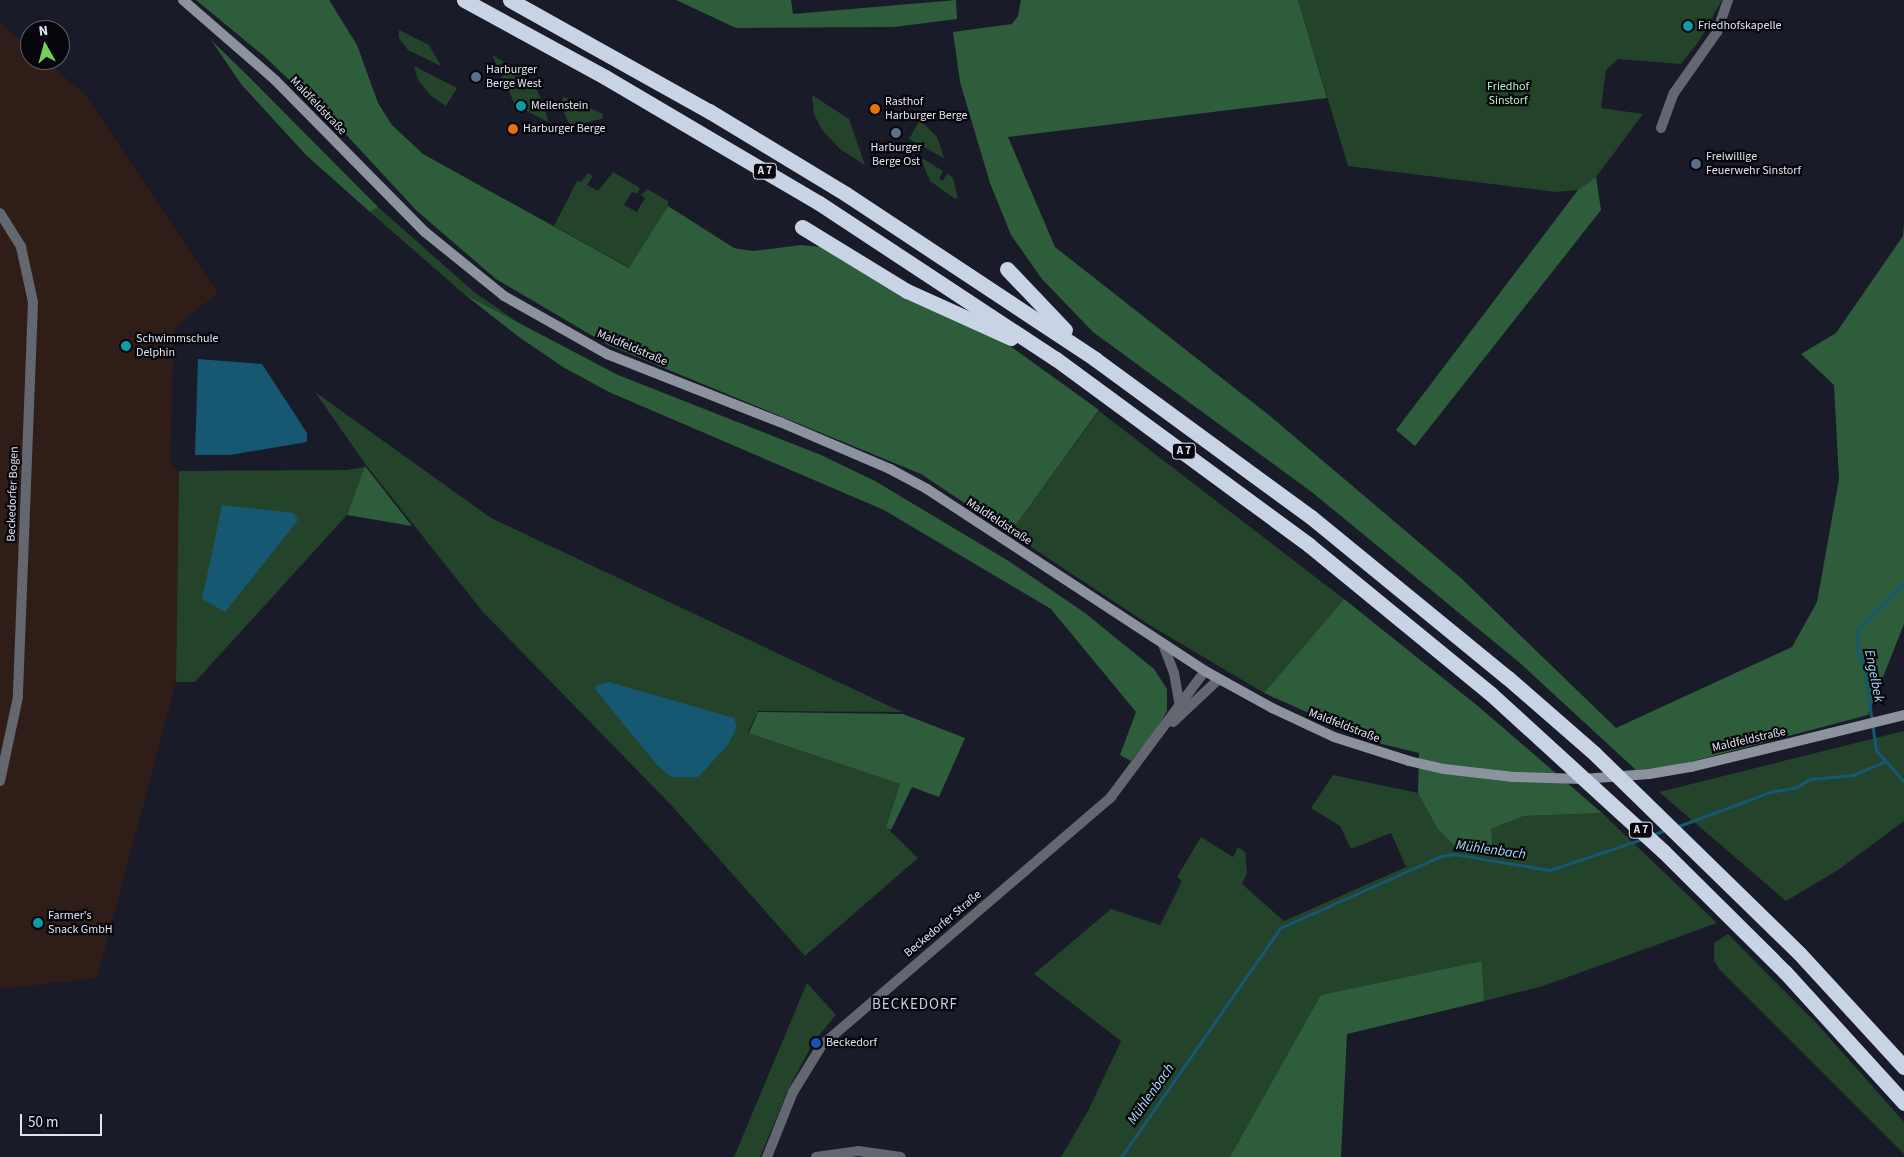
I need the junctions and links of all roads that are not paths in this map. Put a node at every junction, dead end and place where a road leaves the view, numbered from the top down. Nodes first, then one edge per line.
1 (183, 0) edge
2 (464, 0) edge
3 (510, 0) edge
4 (1728, 0) edge
5 (1661, 128) dead end
6 (0, 213) edge
7 (802, 227) dead end
8 (1007, 269) dead end
9 (1056, 359) junction
10 (1096, 359) junction
11 (1164, 647) junction
12 (1204, 671) junction
13 (1218, 679) junction
14 (1180, 706) junction
15 (1904, 715) edge
16 (1164, 729) junction
17 (0, 780) edge
18 (1904, 1067) edge
19 (1904, 1103) edge
20 (767, 1157) edge
21 (816, 1157) edge
22 (901, 1157) edge

1 - 11 main road, Maldfeldstraße
2 - 9 highway, A 7
3 - 10 highway, A 7
4 - 5 street
6 - 17 street, Beckedorfer Bogen
7 - 9 highway
8 - 10 highway
9 - 19 highway, A 7, bridge
10 - 18 highway, A 7, bridge
11 - 12 main road, Maldfeldstraße
11 - 14 street
12 - 13 main road, Maldfeldstraße
12 - 14 street, Beckedorfer Straße
13 - 15 main road, Maldfeldstraße
13 - 16 street, Beckedorfer Straße
14 - 16 street, Beckedorfer Straße
16 - 20 street, Beckedorfer Straße
21 - 22 street

